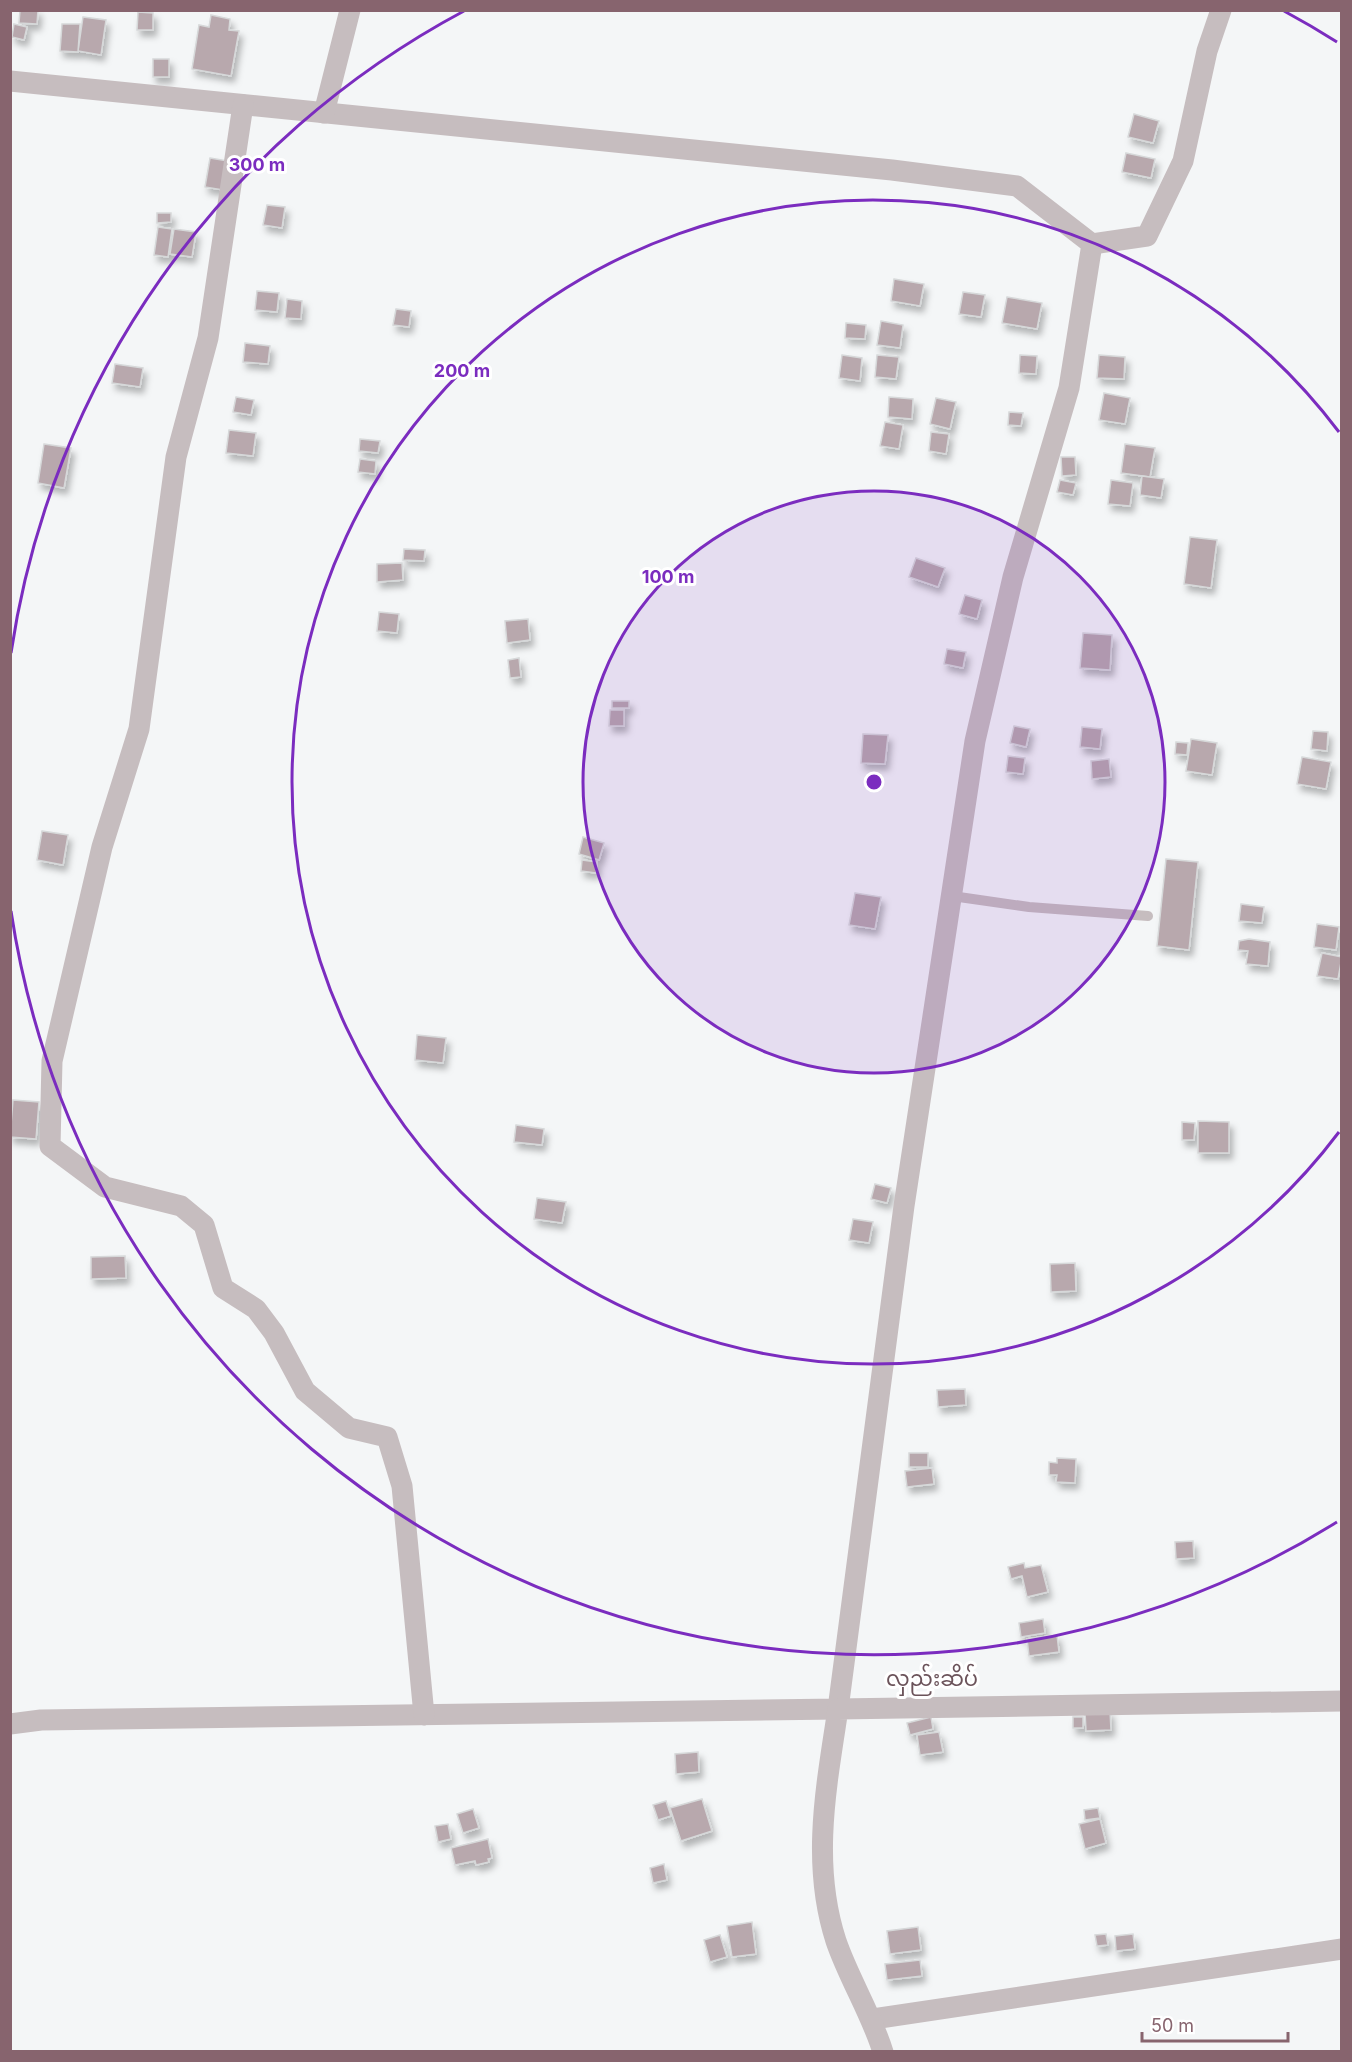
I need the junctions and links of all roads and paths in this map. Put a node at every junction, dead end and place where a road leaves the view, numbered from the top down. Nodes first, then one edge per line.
1 (350, 10) edge
2 (1221, 10) edge
3 (10, 81) edge
4 (243, 105) junction
5 (324, 113) junction
6 (1092, 244) junction
7 (952, 896) junction
8 (1148, 916) dead end
9 (1341, 1701) edge
10 (838, 1709) junction
11 (424, 1714) junction
12 (10, 1724) edge
13 (1341, 1949) edge
14 (873, 2019) junction
15 (883, 2052) edge

1 - 5 street
2 - 6 street
3 - 4 street
4 - 5 street
4 - 11 street
5 - 6 street
6 - 7 street
7 - 8 lane
7 - 10 street
9 - 10 street
10 - 11 street
10 - 14 street
11 - 12 street
13 - 14 street
14 - 15 street

